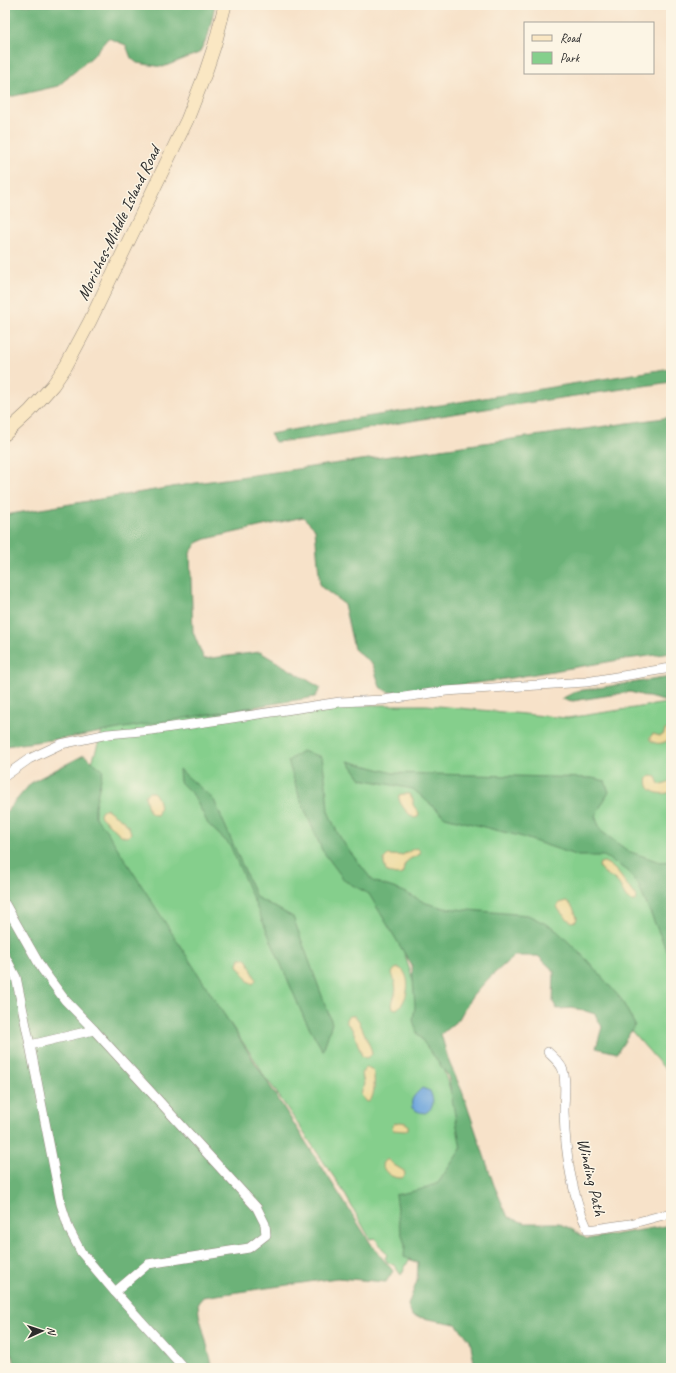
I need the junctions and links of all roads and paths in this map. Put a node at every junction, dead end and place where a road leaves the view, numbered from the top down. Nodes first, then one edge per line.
1 (225, 5) edge
2 (5, 434) edge
3 (671, 668) edge
4 (5, 776) edge
5 (5, 904) edge
6 (5, 956) edge
7 (94, 1030) junction
8 (30, 1045) junction
9 (548, 1052) dead end
10 (671, 1213) edge
11 (114, 1292) junction
12 (184, 1368) edge

1 - 2 main road, Moriches-Middle Island Road
3 - 4 street
5 - 7 street
6 - 8 street
7 - 8 street
7 - 11 street
8 - 11 street
9 - 10 street, Winding Path
11 - 12 street

